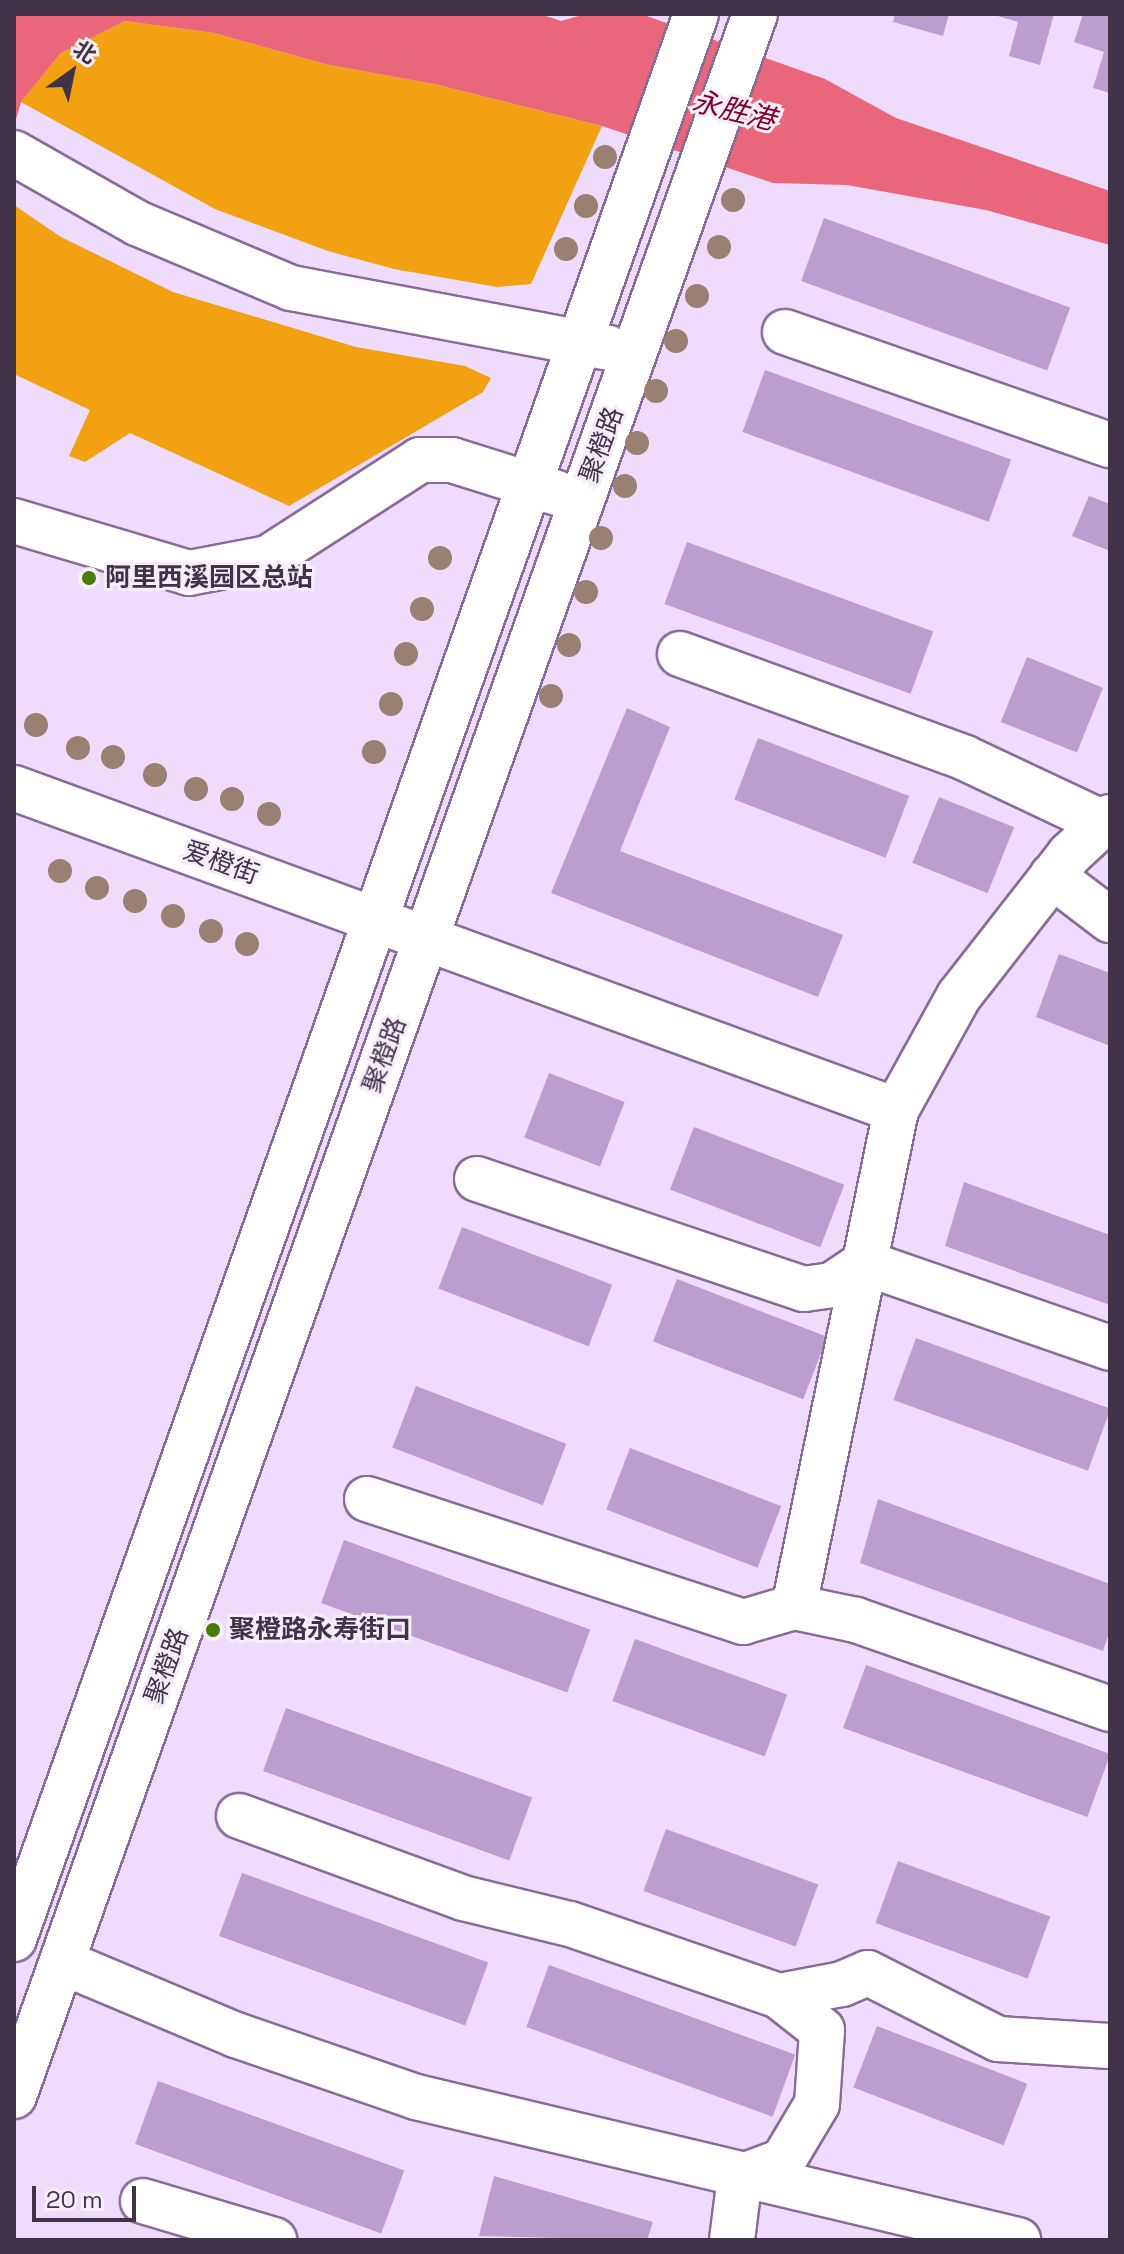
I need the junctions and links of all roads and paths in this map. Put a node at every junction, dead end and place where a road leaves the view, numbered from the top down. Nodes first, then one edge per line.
1 (696, 14) edge
2 (755, 14) edge
3 (20, 156) edge
4 (785, 332) dead end
5 (579, 343) junction
6 (635, 353) junction
7 (1110, 445) edge
8 (530, 484) junction
9 (582, 501) junction
10 (14, 521) edge
11 (680, 654) dead end
12 (14, 788) edge
13 (1107, 820) edge
14 (1052, 876) junction
15 (377, 918) junction
16 (1110, 920) edge
17 (428, 936) junction
18 (896, 1110) junction
19 (477, 1179) dead end
20 (865, 1263) junction
21 (1110, 1348) edge
22 (367, 1499) dead end
23 (794, 1607) junction
24 (1110, 1709) edge
25 (239, 1816) dead end
26 (14, 1939) edge
27 (62, 1962) junction
28 (779, 1996) junction
29 (1110, 2046) edge
30 (14, 2096) edge
31 (740, 2177) junction
32 (143, 2201) dead end
33 (274, 2240) edge
34 (732, 2240) edge
35 (1018, 2240) edge

1 - 5 street, 聚橙路
2 - 6 street, 聚橙路
3 - 5 street
4 - 7 street
5 - 6 street
5 - 8 street, 聚橙路
6 - 9 street, 聚橙路
8 - 9 street
8 - 10 street
8 - 15 street, 聚橙路
9 - 17 street, 聚橙路
11 - 13 street
12 - 15 street, 爱橙街
13 - 14 street
14 - 16 street
14 - 18 street
15 - 17 street, 爱橙街
15 - 26 street, 聚橙路
17 - 18 street, 爱橙街
17 - 27 street, 聚橙路
18 - 20 street
19 - 20 street
20 - 21 street
20 - 23 street
22 - 23 street
23 - 24 street
25 - 28 street
27 - 30 street, 聚橙路
27 - 31 street
28 - 29 street
28 - 31 street
31 - 34 street
31 - 35 street
32 - 33 street

